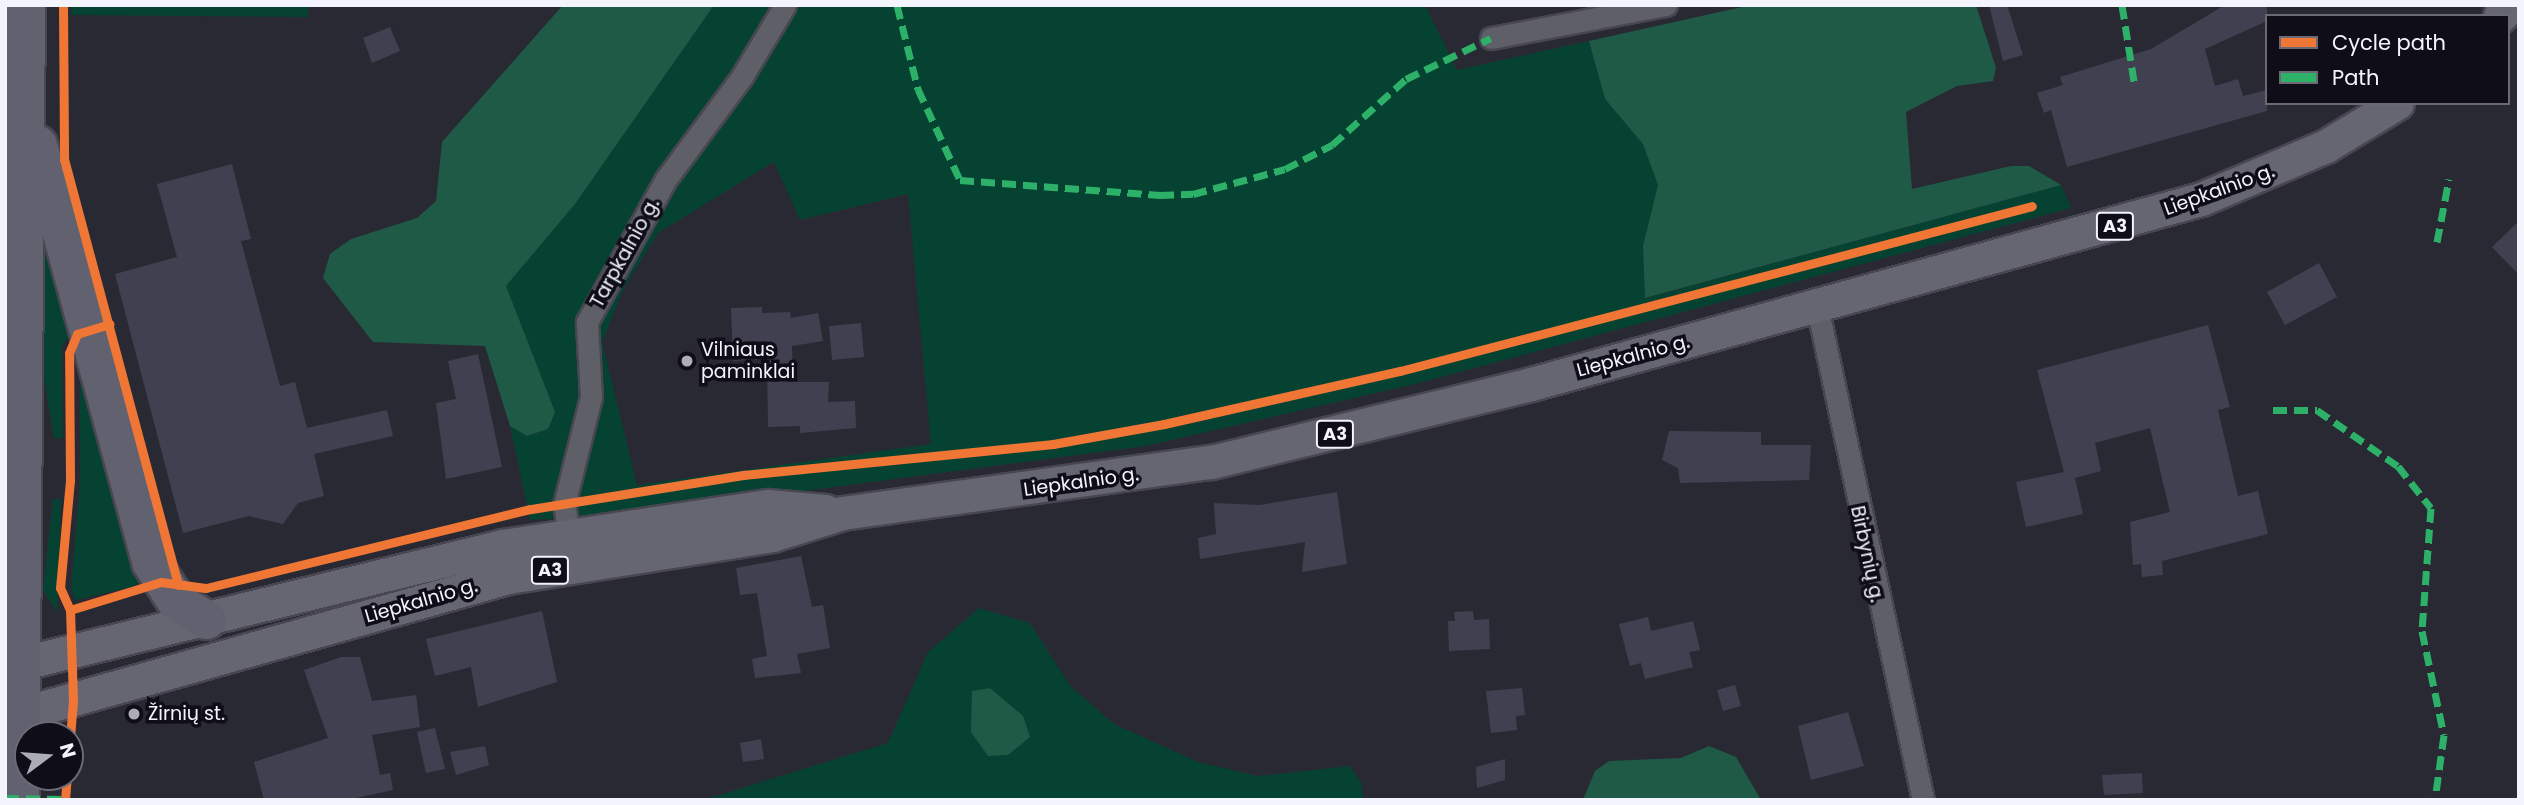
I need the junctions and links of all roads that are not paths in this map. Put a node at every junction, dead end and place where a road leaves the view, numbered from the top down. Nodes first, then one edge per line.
1 (26, 5) edge
2 (785, 5) edge
3 (1667, 5) edge
4 (1491, 38) dead end
5 (26, 101) junction
6 (2394, 105) edge
7 (1817, 306) junction
8 (842, 513) junction
9 (569, 535) junction
10 (207, 620) junction
11 (14, 665) edge
12 (13, 716) edge
13 (20, 800) edge
14 (1923, 800) edge

1 - 5 highway
2 - 9 street, Tarpkalnio g.
3 - 4 street
5 - 10 highway
5 - 11 highway
6 - 7 main road, Liepkalnio g. / A3
7 - 8 main road, Liepkalnio g. / A3
7 - 14 street, Birbynių g.
8 - 9 main road, Liepkalnio g. / A3
8 - 12 main road, Liepkalnio g. / A3
9 - 10 main road, Liepkalnio g. / A3
10 - 11 main road, Liepkalnio g. / A3
11 - 12 highway
12 - 13 highway

